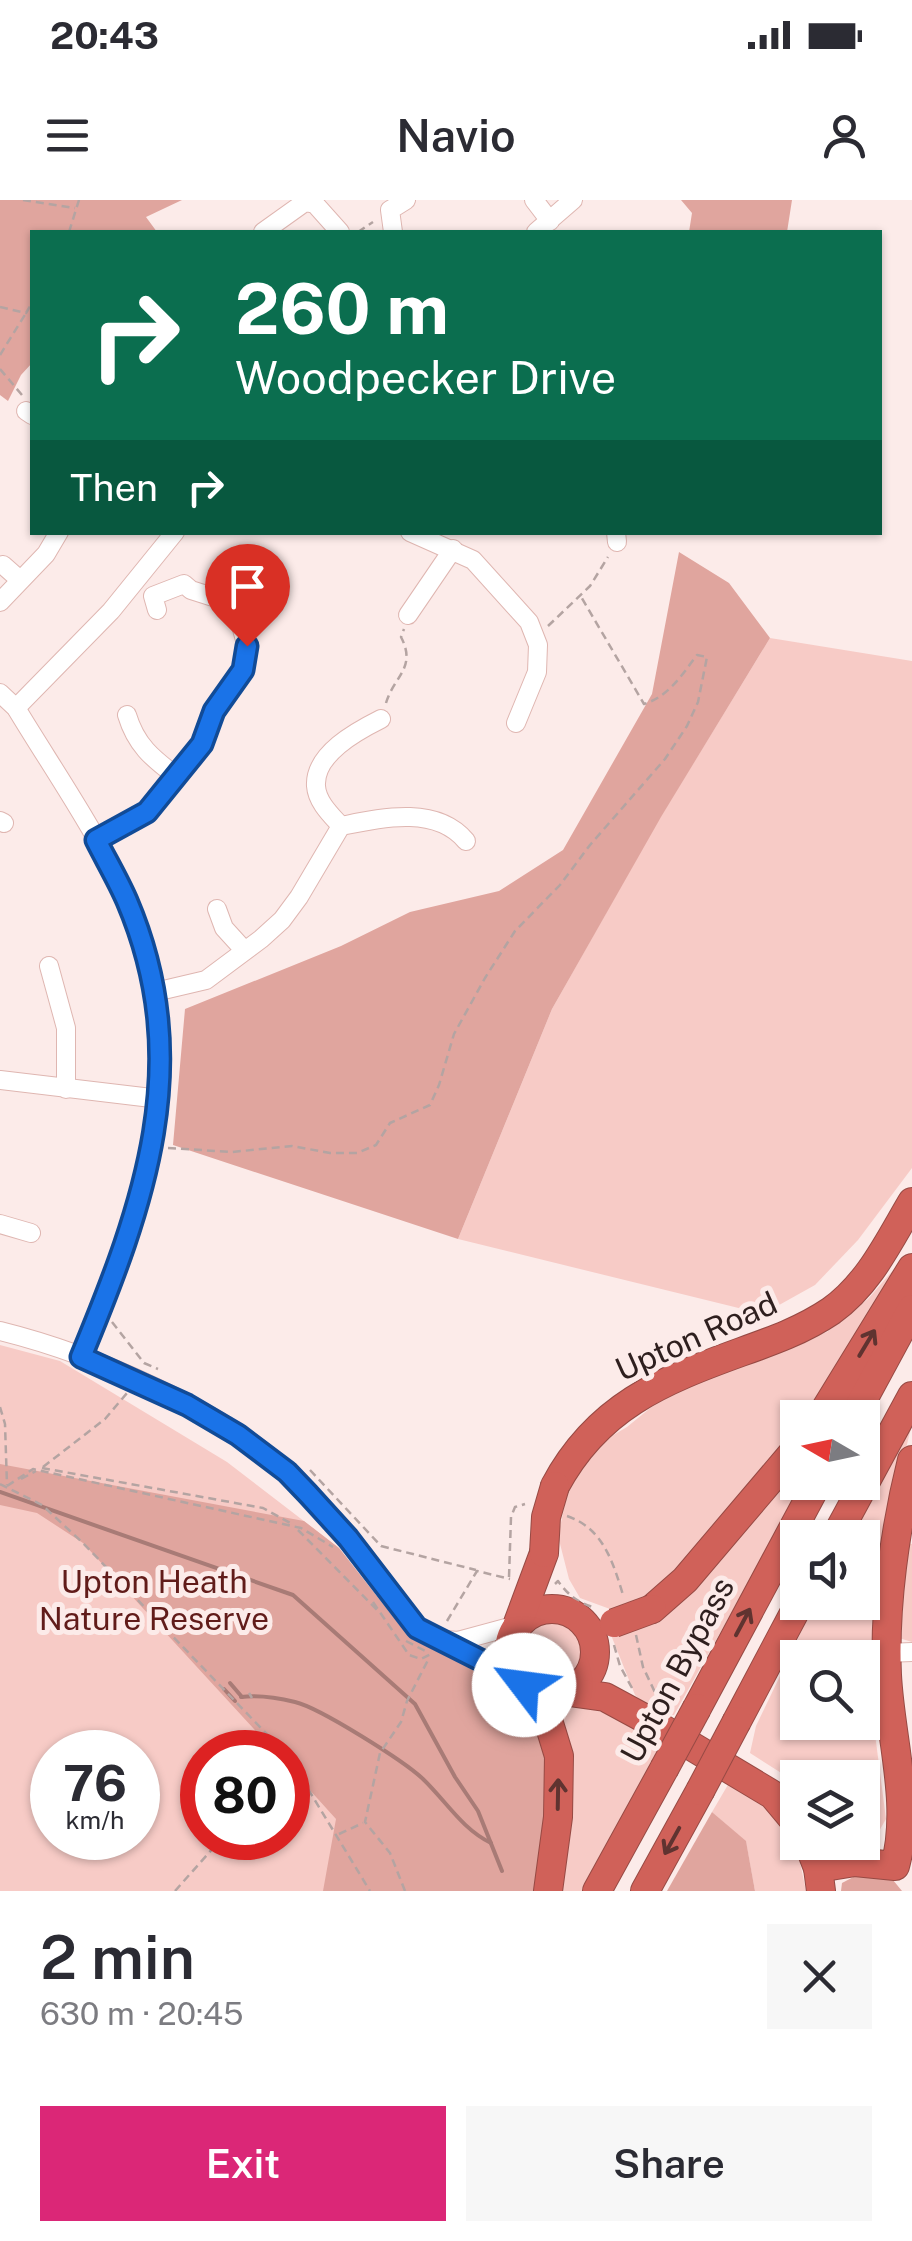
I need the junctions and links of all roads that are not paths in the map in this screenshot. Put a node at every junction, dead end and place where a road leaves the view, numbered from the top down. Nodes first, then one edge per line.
1 (534, 200) edge
2 (573, 200) edge
3 (393, 204) edge
4 (543, 227) edge
5 (266, 230) edge
6 (338, 230) edge
7 (393, 230) edge
8 (57, 535) edge
9 (173, 535) edge
10 (418, 535) edge
11 (453, 549) junction
12 (3, 564) dead end
13 (20, 580) junction
14 (3, 600) edge
15 (157, 610) dead end
16 (408, 616) road end
17 (0, 693) edge
18 (16, 708) junction
19 (127, 715) dead end
20 (381, 719) road end
21 (516, 723) dead end
22 (176, 776) junction
23 (341, 826) junction
24 (96, 840) junction
25 (466, 841) dead end
26 (218, 909) dead end
27 (244, 950) junction
28 (49, 966) dead end
29 (155, 992) junction
30 (0, 1080) edge
31 (66, 1089) junction
32 (160, 1099) junction
33 (912, 1202) edge
34 (0, 1224) edge
35 (32, 1233) dead end
36 (912, 1268) edge
37 (912, 1309) edge
38 (0, 1332) edge
39 (81, 1357) junction
40 (912, 1396) edge
41 (831, 1400) edge
42 (863, 1400) edge
43 (912, 1460) edge
44 (780, 1468) edge
45 (808, 1500) edge
46 (845, 1520) edge
47 (544, 1554) junction
48 (607, 1620) junction
49 (791, 1620) edge
50 (518, 1624) junction
51 (445, 1633) junction
52 (899, 1652) edge
53 (529, 1686) junction
54 (569, 1692) junction
55 (647, 1711) junction
56 (780, 1803) edge
57 (816, 1867) edge
58 (548, 1891) edge
59 (597, 1891) edge
60 (645, 1891) edge

1 - 4 street
2 - 4 street
3 - 7 street
5 - 6 street
8 - 13 street
9 - 18 street
10 - 11 street
11 - 16 street
11 - 21 street
12 - 13 street
13 - 14 street
15 - 22 street
17 - 18 street
18 - 24 street
19 - 22 street
20 - 23 street
22 - 24 street
23 - 25 street
23 - 27 street
24 - 29 street
26 - 27 street
27 - 29 street
28 - 31 street
29 - 32 street
30 - 31 street
31 - 32 street
32 - 39 street
33 - 47 highway, Upton Road, bridge
34 - 35 street
41 -> 36 highway
37 - 42 highway
38 - 39 street
39 - 51 street, bridge
40 - 46 highway
43 - 52 highway
44 - 48 highway
59 -> 45 highway, Upton Bypass, bridge
47 - 48 highway, Upton Road
47 - 50 highway, Upton Road
48 - 50 highway
48 - 54 highway
48 - 55 highway, Upton Road
49 -> 60 highway, bridge
50 - 51 street
50 - 53 highway
51 - 53 street
52 - 57 highway
53 - 54 highway
58 -> 53 highway
54 - 55 highway
55 - 56 highway

